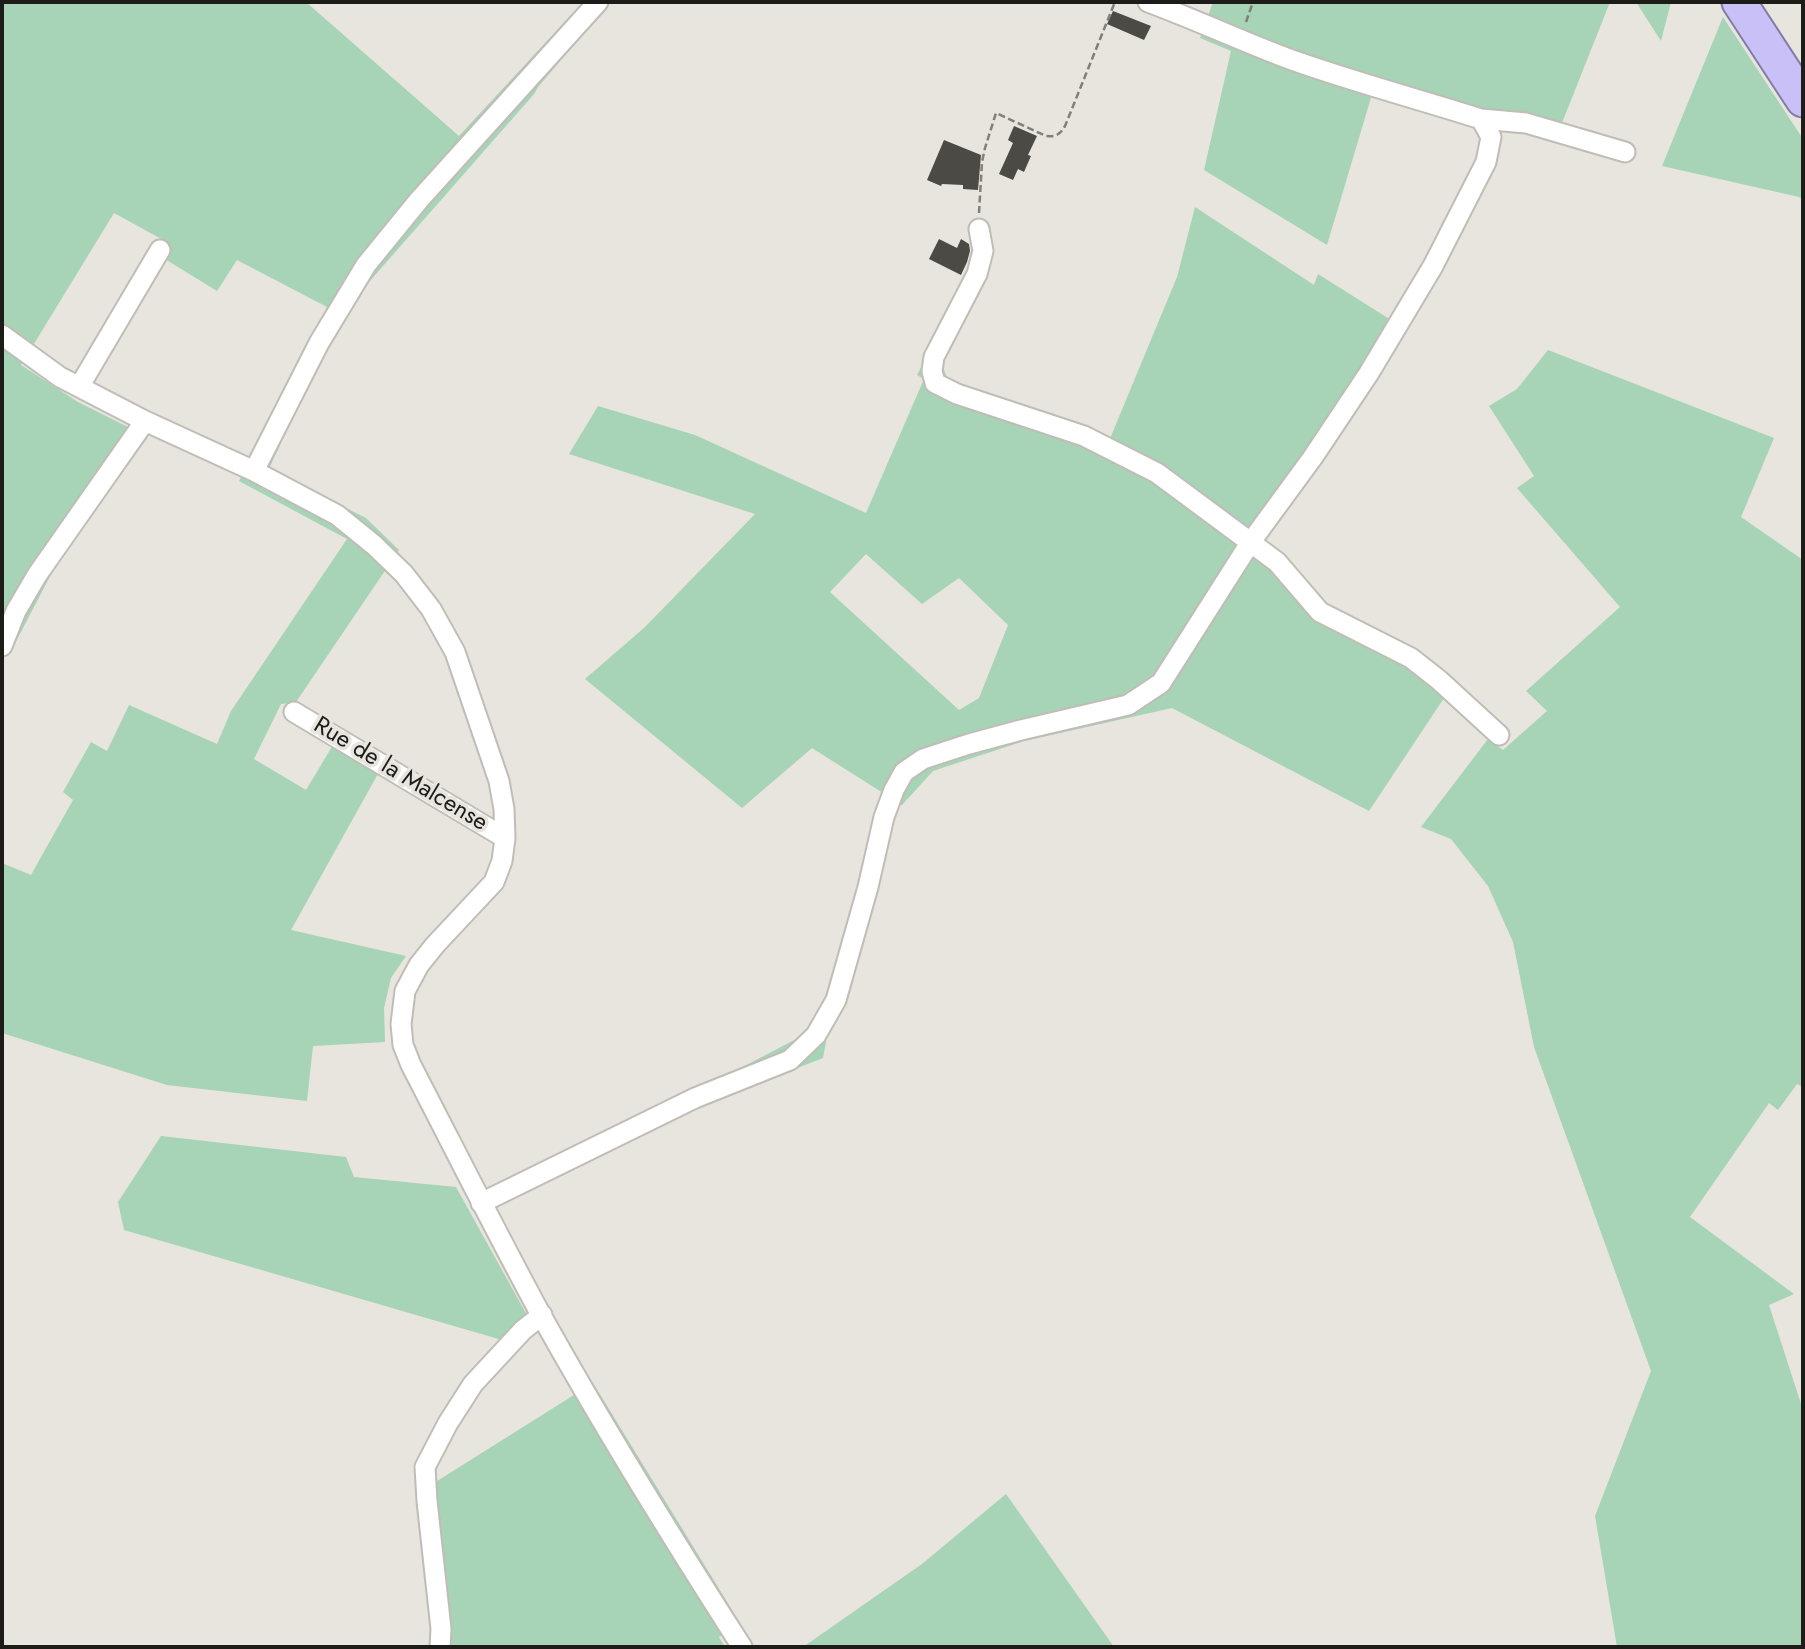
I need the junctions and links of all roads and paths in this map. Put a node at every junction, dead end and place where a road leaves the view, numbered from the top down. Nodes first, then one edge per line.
1 (598, 2) edge
2 (1115, 2) edge
3 (1149, 2) edge
4 (1739, 2) edge
5 (1803, 100) edge
6 (1481, 119) junction
7 (1625, 152) dead end
8 (978, 229) joint
9 (160, 250) dead end
10 (2, 335) edge
11 (79, 387) junction
12 (145, 421) junction
13 (254, 471) junction
14 (1250, 543) junction
15 (2, 646) edge
16 (294, 712) dead end
17 (1499, 735) dead end
18 (505, 838) junction
19 (481, 1203) junction
20 (542, 1315) junction
21 (440, 1647) edge
22 (742, 1647) edge

1 - 13 street
2 - 8 path
3 - 6 street
4 - 5 highway
6 - 7 street
6 - 14 street
8 - 14 street
9 - 11 street
10 - 11 street
11 - 12 street
12 - 13 street
12 - 15 street
13 - 18 street
14 - 17 street
14 - 19 street
16 - 18 street, Rue de la Malcense
18 - 19 street
19 - 20 street
20 - 21 street
20 - 22 street

